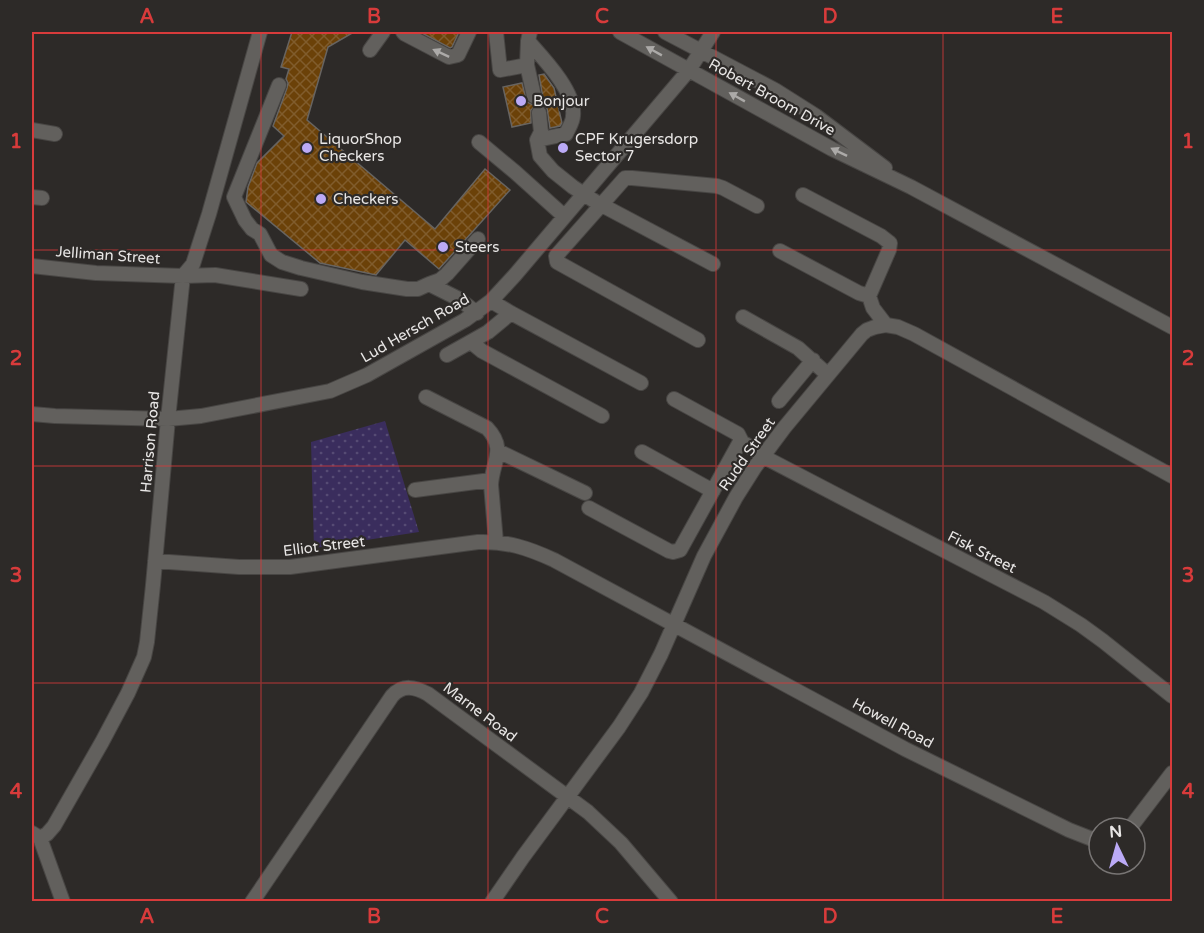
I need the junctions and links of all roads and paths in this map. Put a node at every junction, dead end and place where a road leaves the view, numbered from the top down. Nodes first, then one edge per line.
1 (260, 32) edge
2 (383, 32) edge
3 (403, 32) edge
4 (469, 32) edge
5 (496, 32) edge
6 (620, 32) edge
7 (665, 32) edge
8 (713, 32) edge
9 (529, 34) edge
10 (370, 50) dead end
11 (701, 52) junction
12 (527, 65) junction
13 (688, 70) junction
14 (279, 85) dead end
15 (534, 96) dead end
16 (538, 113) dead end
17 (32, 130) edge
18 (55, 134) dead end
19 (537, 140) junction
20 (479, 142) dead end
21 (515, 172) junction
22 (911, 187) junction
23 (583, 193) junction
24 (803, 195) dead end
25 (601, 204) junction
26 (757, 206) dead end
27 (567, 212) junction
28 (478, 239) dead end
29 (780, 251) dead end
30 (532, 254) junction
31 (713, 264) dead end
32 (32, 266) edge
33 (183, 276) junction
34 (429, 284) junction
35 (301, 289) dead end
36 (869, 296) junction
37 (491, 301) junction
38 (477, 313) junction
39 (511, 313) junction
40 (743, 317) dead end
41 (886, 325) junction
42 (1173, 327) edge
43 (698, 340) dead end
44 (471, 342) junction
45 (447, 355) dead end
46 (813, 360) junction
47 (828, 375) junction
48 (641, 383) dead end
49 (426, 397) dead end
50 (674, 399) dead end
51 (779, 401) dead end
52 (32, 414) edge
53 (602, 416) dead end
54 (168, 420) junction
55 (741, 442) junction
56 (498, 451) junction
57 (642, 452) dead end
58 (764, 457) junction
59 (1173, 476) edge
60 (491, 480) junction
61 (415, 490) dead end
62 (713, 491) junction
63 (585, 493) dead end
64 (589, 508) dead end
65 (496, 542) junction
66 (155, 561) junction
67 (675, 624) junction
68 (1173, 696) edge
69 (1173, 773) edge
70 (568, 797) junction
71 (1139, 816) edge
72 (36, 835) edge
73 (1087, 837) edge
74 (63, 902) edge
75 (252, 902) edge
76 (492, 902) edge
77 (671, 902) edge

1 - 33 street, Harrison Road
2 - 10 street
4 -> 3 street
5 - 12 street
13 -> 6 street, Robert Broom Drive
7 - 11 street, Robert Broom Drive
8 - 11 street, Lud Hersch Road
9 - 12 street
9 - 19 street
11 - 13 street, Lud Hersch Road
11 - 22 street, Robert Broom Drive
12 - 15 street
22 -> 13 street, Robert Broom Drive
13 - 23 street, Lud Hersch Road
14 - 34 street
16 - 19 street
17 - 18 street
19 - 23 street
20 - 21 street
21 - 27 street
21 - 30 street
22 - 42 street, Robert Broom Drive
23 - 25 street
23 - 27 street, Lud Hersch Road
24 - 36 street
25 - 26 street
25 - 31 street
25 - 43 street
27 - 30 street, Lud Hersch Road
28 - 34 street
29 - 36 street
30 - 37 street, Lud Hersch Road
32 - 33 street, Jelliman Street
33 - 35 street, Jelliman Street
33 - 54 street, Harrison Road
34 - 38 street
36 - 41 street
37 - 38 street, Lud Hersch Road
37 - 39 street
38 - 54 street, Lud Hersch Road
39 - 44 street
39 - 48 street
40 - 46 street
41 - 47 street, Rudd Street
41 - 59 street
44 - 45 street
44 - 53 street
46 - 47 street
46 - 51 street
47 - 58 street, Rudd Street
49 - 56 street
50 - 55 street, Fisk Street
52 - 54 street, Lud Hersch Road
54 - 66 street, Harrison Road
55 - 58 street, Fisk Street
55 - 62 street
56 - 60 street
56 - 63 street
57 - 62 street
58 - 67 street, Rudd Street
58 - 68 street, Fisk Street
60 - 61 street
60 - 65 street
62 - 64 street
65 - 66 street, Elliot Street
65 - 67 street, Elliot Street
66 - 72 street, Harrison Road
67 - 70 street, Rudd Street
67 - 73 street, Howell Road
69 - 71 street
70 - 75 street, Marne Road
70 - 76 street, Rudd Street
70 - 77 street, Marne Road
72 - 74 street

